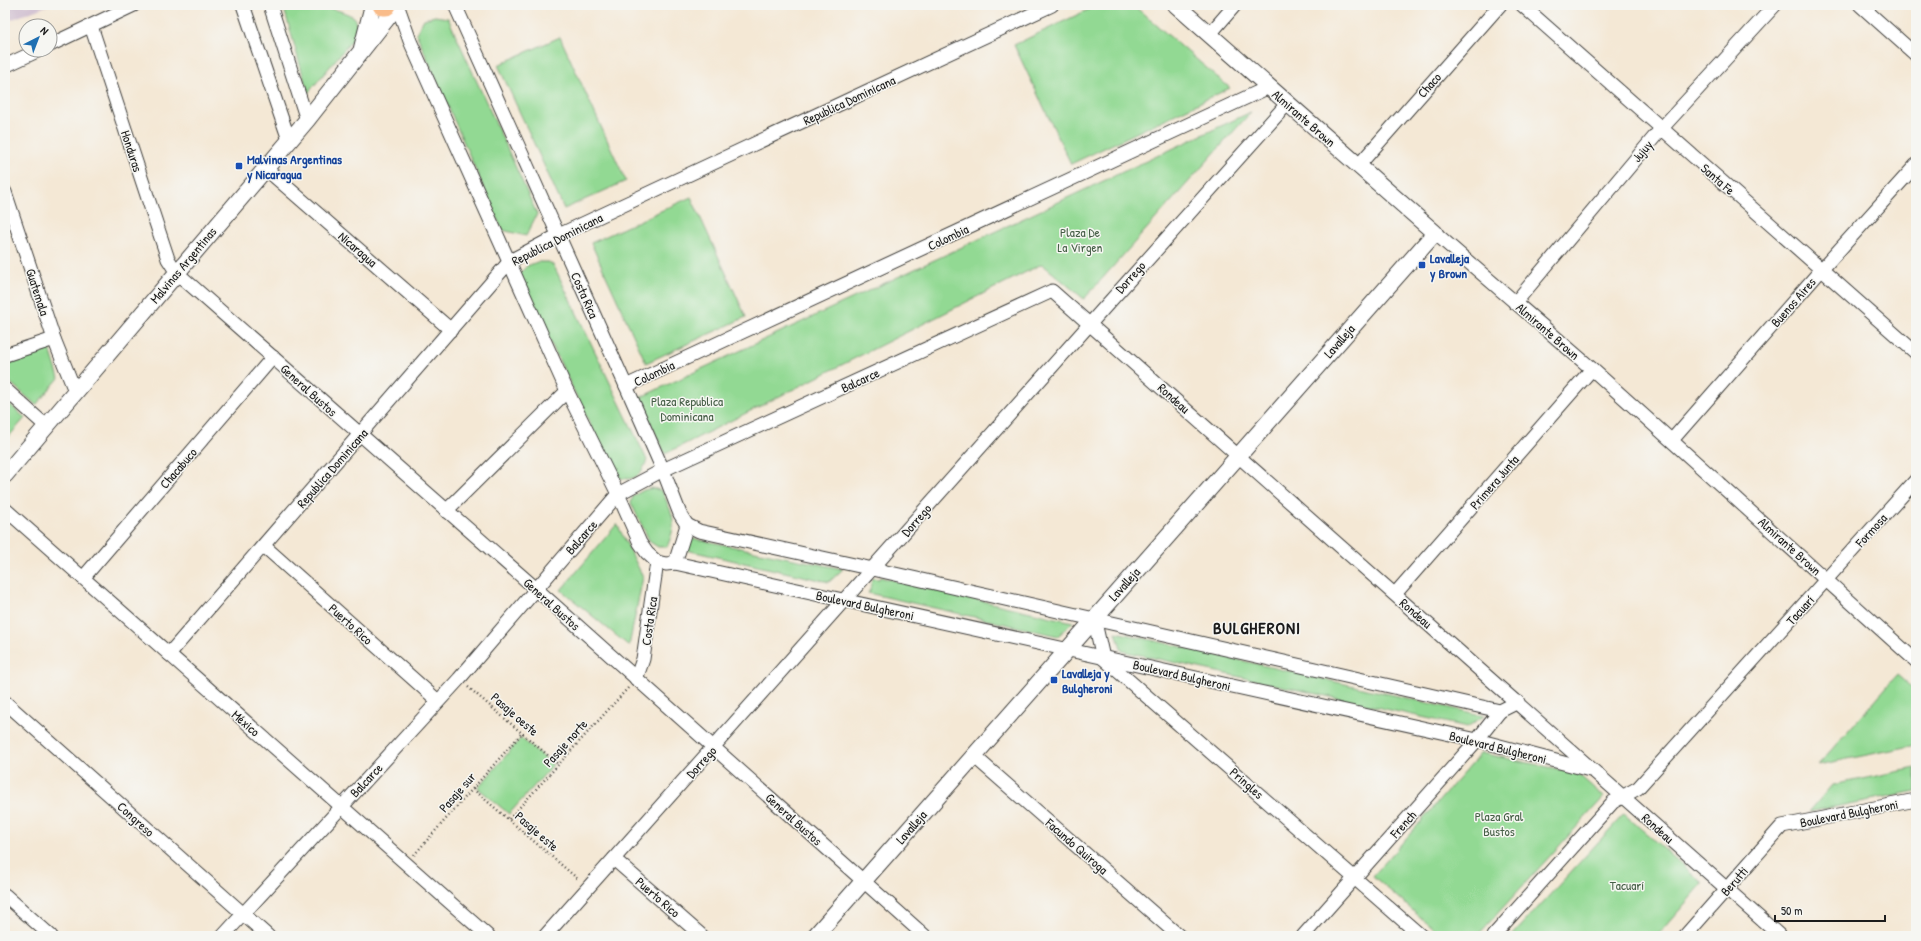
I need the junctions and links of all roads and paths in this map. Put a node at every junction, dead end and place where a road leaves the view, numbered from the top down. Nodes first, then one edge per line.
1 (134, 5) edge
2 (244, 5) edge
3 (270, 5) edge
4 (373, 5) edge
5 (1052, 5) edge
6 (1176, 5) edge
7 (1235, 5) edge
8 (1500, 5) edge
9 (1522, 5) edge
10 (1775, 5) edge
11 (1860, 5) edge
12 (393, 6) edge
13 (454, 8) edge
14 (91, 26) junction
15 (1209, 35) junction
16 (58, 41) edge
17 (360, 54) junction
18 (1916, 55) edge
19 (22, 58) edge
20 (5, 66) edge
21 (1269, 87) junction
22 (1287, 104) junction
23 (306, 120) junction
24 (1661, 129) junction
25 (289, 140) junction
26 (1916, 165) edge
27 (1358, 166) junction
28 (265, 168) junction
29 (5, 192) edge
30 (1435, 233) junction
31 (559, 235) junction
32 (510, 261) junction
33 (1822, 269) junction
34 (177, 273) junction
35 (1052, 291) joint
36 (1515, 303) junction
37 (1089, 323) junction
38 (451, 330) junction
39 (54, 339) junction
40 (1916, 352) edge
41 (5, 355) edge
42 (273, 357) junction
43 (1592, 369) junction
44 (626, 386) junction
45 (5, 389) edge
46 (75, 391) junction
47 (567, 391) junction
48 (46, 426) junction
49 (360, 435) junction
50 (1672, 440) junction
51 (1238, 456) junction
52 (663, 470) junction
53 (5, 475) edge
54 (1916, 480) edge
55 (618, 494) junction
56 (5, 509) edge
57 (446, 511) junction
58 (687, 525) junction
59 (264, 546) junction
60 (657, 562) junction
61 (675, 563) junction
62 (873, 569) junction
63 (83, 578) junction
64 (1827, 580) junction
65 (536, 588) junction
66 (1395, 594) junction
67 (844, 600) junction
68 (1094, 618) junction
69 (1067, 650) junction
70 (169, 654) junction
71 (1103, 658) junction
72 (1916, 661) edge
73 (459, 679) junction
74 (636, 679) junction
75 (438, 701) junction
76 (5, 702) edge
77 (1518, 702) junction
78 (1500, 710) junction
79 (522, 733) junction
80 (1477, 740) junction
81 (714, 748) junction
82 (974, 756) junction
83 (558, 764) junction
84 (1594, 771) junction
85 (473, 789) junction
86 (1622, 796) junction
87 (1916, 800) edge
88 (342, 807) junction
89 (509, 820) junction
90 (1782, 826) joint
91 (614, 859) junction
92 (406, 864) junction
93 (1355, 878) junction
94 (863, 881) junction
95 (588, 888) junction
96 (1727, 889) junction
97 (5, 894) edge
98 (243, 914) junction
99 (51, 936) edge
100 (223, 936) edge
101 (268, 936) edge
102 (488, 936) edge
103 (545, 936) edge
104 (702, 936) edge
105 (815, 936) edge
106 (925, 936) edge
107 (1179, 936) edge
108 (1303, 936) edge
109 (1421, 936) edge
110 (1493, 936) edge
111 (1685, 936) edge
112 (1780, 936) edge

1 - 14 street
2 - 25 street
3 - 23 street
4 - 17 street
5 - 31 street, Republica Dominicana
6 - 15 street, Almirante Brown
7 - 15 street
8 - 27 street, Chaco
9 - 24 street, Santa Fe
10 - 24 street, Jujuy
11 - 18 street
12 - 17 street, Malvinas Argentinas
12 - 32 street
13 - 31 street, Costa Rica
14 - 16 street
14 - 34 street, Honduras
15 - 21 street, Almirante Brown
17 - 23 street, Malvinas Argentinas
19 - 20 street
21 - 22 street, Almirante Brown
21 - 44 street, Colombia
22 - 27 street, Almirante Brown
22 - 37 street, Dorrego
23 - 25 street, Malvinas Argentinas
24 - 33 street, Santa Fe
24 - 36 street, Jujuy
25 - 28 street, Malvinas Argentinas
26 - 33 street, Buenos Aires
27 - 30 street, Almirante Brown
28 - 34 street, Malvinas Argentinas
28 - 38 street, Nicaragua
29 - 39 street, Guatemala
30 - 36 street, Almirante Brown
30 - 51 street, Lavalleja
31 - 32 street, Republica Dominicana
31 - 44 street, Costa Rica
32 - 38 street, Republica Dominicana
32 - 47 street
33 - 40 street, Santa Fe
33 - 50 street, Buenos Aires
34 - 42 street, General Bustos
34 - 46 street, Malvinas Argentinas
35 - 37 street, Rondeau
35 - 52 street, Balcarce
36 - 43 street, Almirante Brown
37 - 51 street, Rondeau
37 - 62 street, Dorrego
38 - 49 street, Republica Dominicana
39 - 41 street
39 - 46 street, Guatemala
42 - 49 street, General Bustos
42 - 63 street, Chacabuco
43 - 50 street, Almirante Brown
43 - 66 street, Primera Junta
44 - 52 street, Costa Rica
45 - 48 street
46 - 48 street, Malvinas Argentinas
47 - 55 street
47 - 57 street
48 - 53 street, Malvinas Argentinas
49 - 57 street, General Bustos
49 - 59 street, Republica Dominicana
50 - 64 street, Almirante Brown
51 - 66 street, Rondeau
51 - 68 street, Lavalleja
52 - 55 street, Balcarce
52 - 58 street, Costa Rica
54 - 64 street, Formosa
55 - 60 street
55 - 65 street, Balcarce
56 - 63 street, México
57 - 65 street, General Bustos
58 - 61 street
58 - 62 street
59 - 70 street, Republica Dominicana
59 - 75 street, Puerto Rico
60 - 61 street
60 - 74 street, Costa Rica
61 - 67 street, Boulevard Bulgheroni
62 - 67 street, Dorrego
62 - 68 street
63 - 70 street, México
64 - 72 street, Almirante Brown
64 - 86 street, Tacuarí
65 - 73 street, Balcarce
65 - 74 street, General Bustos
66 - 77 street, Rondeau
67 - 69 street, Boulevard Bulgheroni
67 - 81 street, Dorrego
68 - 69 street, Lavalleja
68 - 71 street
68 - 78 street
69 - 71 street, Boulevard Bulgheroni
69 - 82 street, Lavalleja
70 - 88 street, México
71 - 80 street, Boulevard Bulgheroni
71 - 93 street, Pringles
73 - 75 street, Balcarce
73 - 79 path, Pasaje oeste
74 - 81 street, General Bustos
74 - 83 path, Pasaje norte
75 - 88 street, Balcarce
76 - 98 street, Congreso
77 - 78 street
77 - 84 street, Rondeau
78 - 80 street, French
79 - 83 path, Pasaje oeste
79 - 85 path, Pasaje sur
80 - 84 street, Boulevard Bulgheroni
80 - 93 street, French
81 - 91 street, Dorrego
81 - 94 street, General Bustos
82 - 94 street, Lavalleja
82 - 107 street, Facundo Quiroga
83 - 89 path, Pasaje norte
84 - 86 street, Rondeau
85 - 89 path, Pasaje este
85 - 92 path, Pasaje sur
86 - 96 street, Rondeau
86 - 110 street, Tacuarí
87 - 90 street, Boulevard Bulgheroni
88 - 92 street, México
88 - 98 street, Balcarce
89 - 95 path, Pasaje este
90 - 96 street, Berutti
91 - 95 street, Dorrego
91 - 104 street, Puerto Rico
92 - 102 street, México
93 - 108 street, French
93 - 109 street, Pringles
94 - 105 street, Lavalleja
94 - 106 street, General Bustos
95 - 103 street, Dorrego
96 - 111 street, Berutti
96 - 112 street, Rondeau
97 - 99 street
98 - 100 street, Balcarce
98 - 101 street, Congreso

